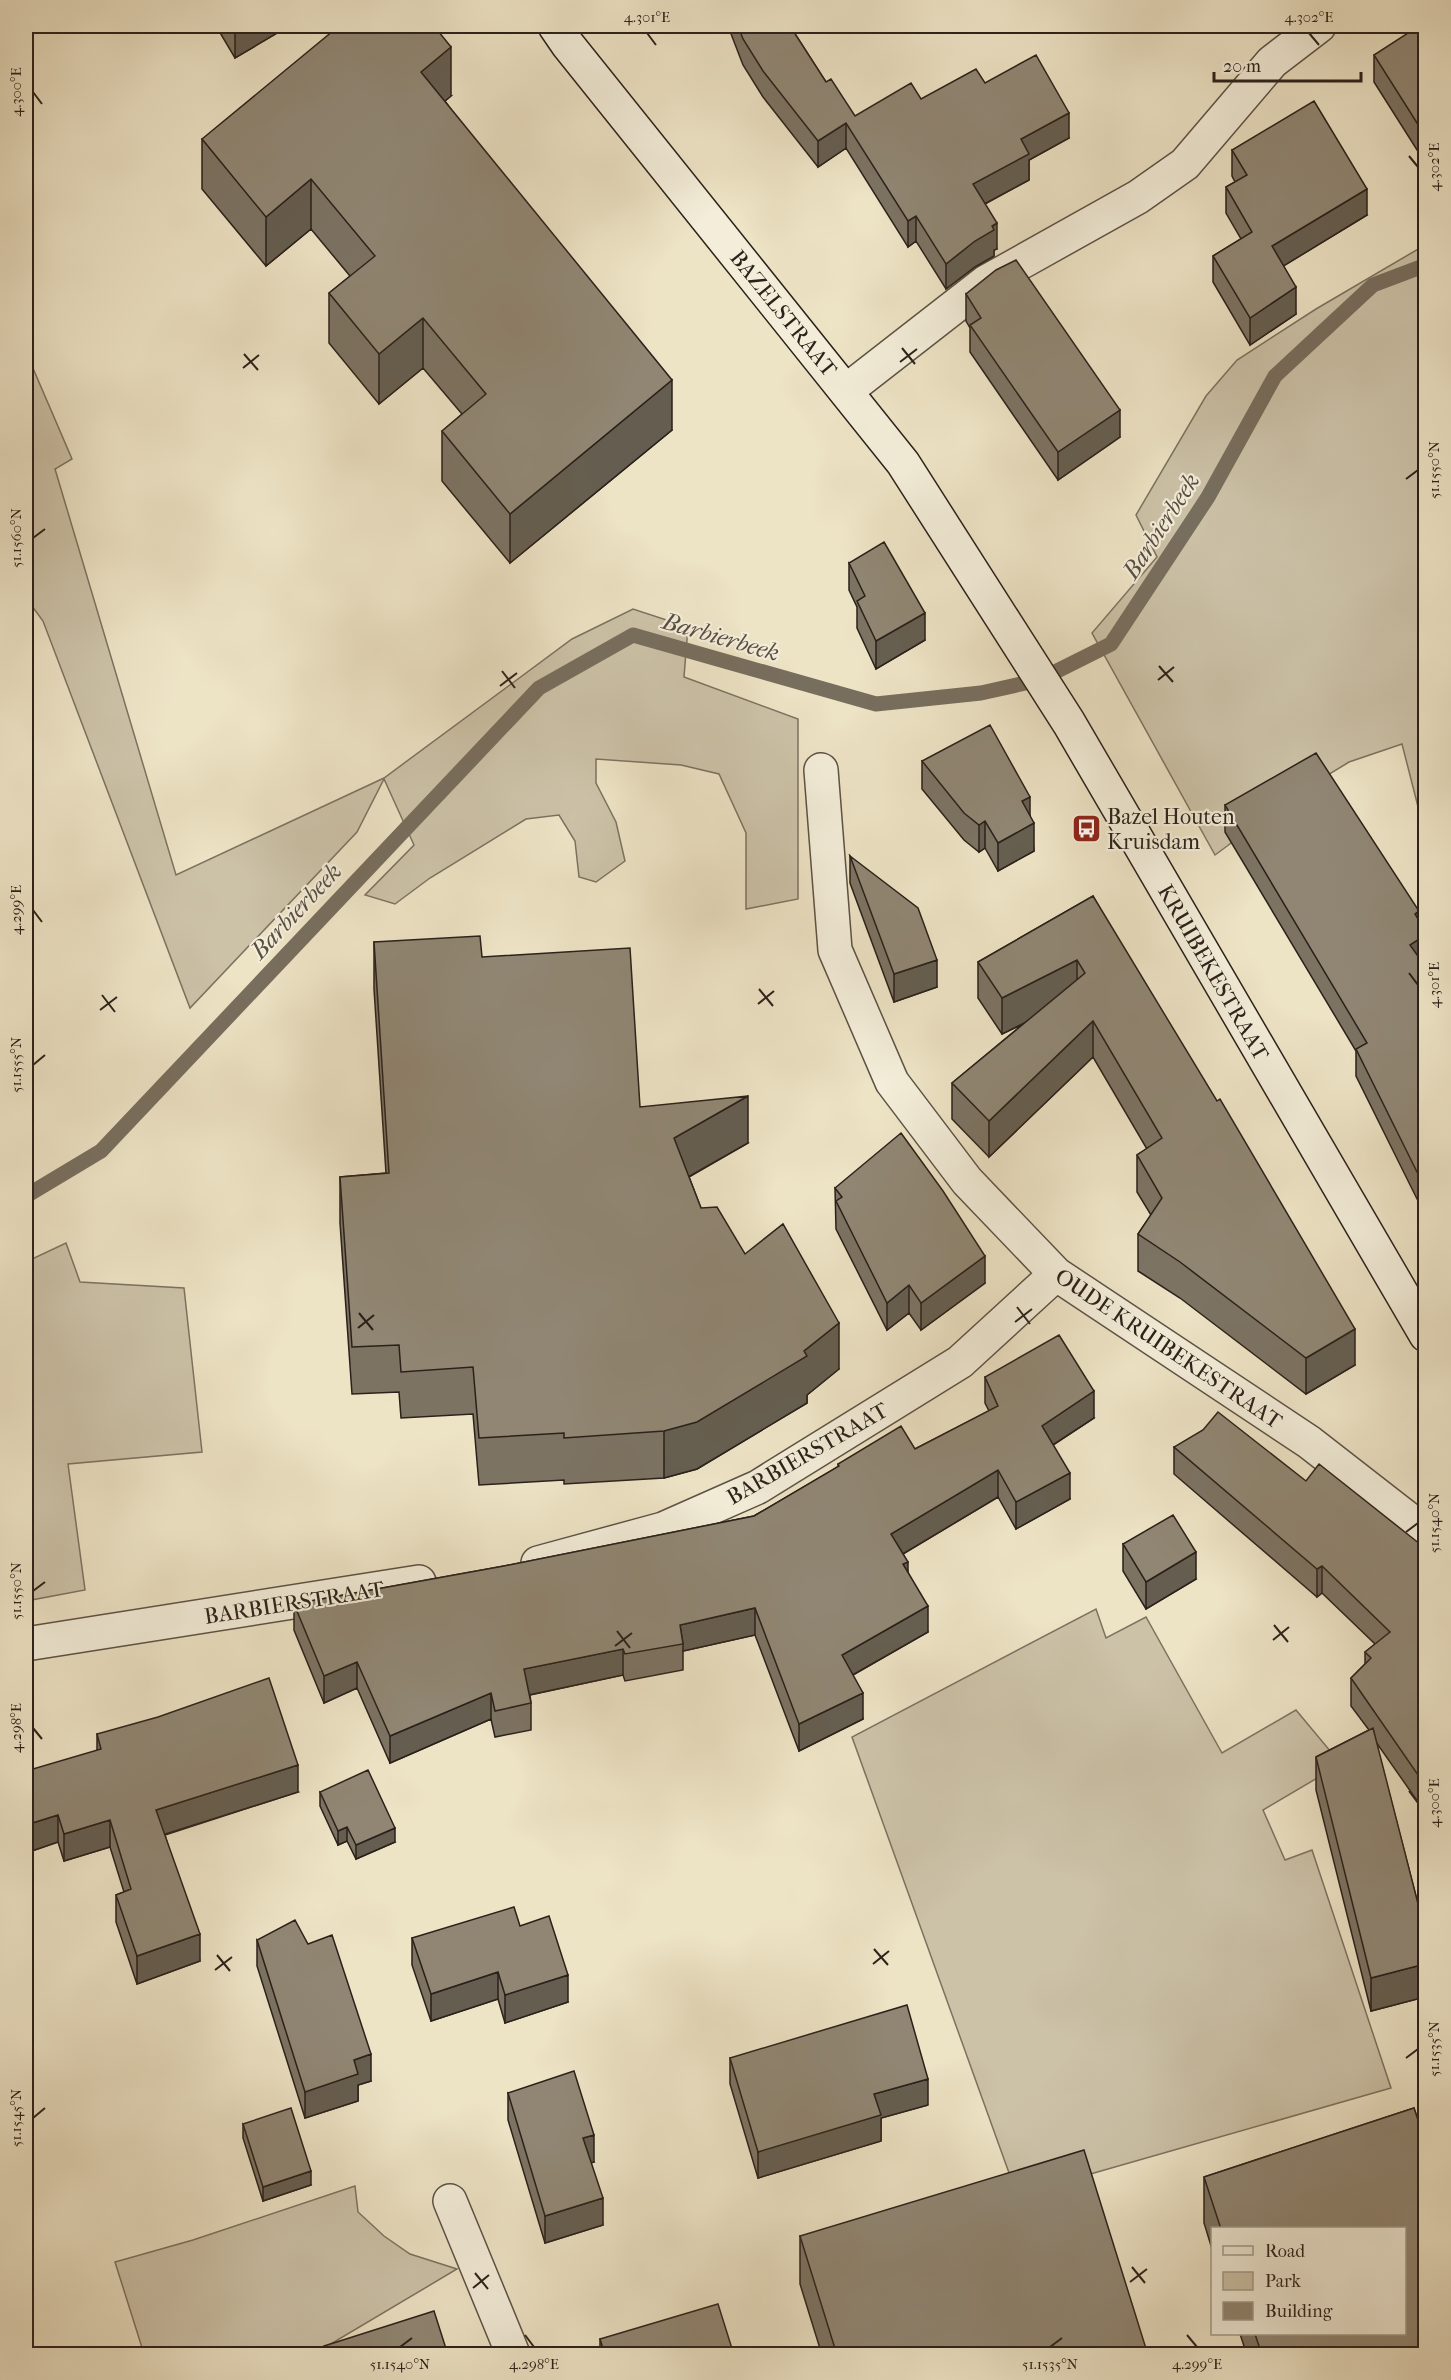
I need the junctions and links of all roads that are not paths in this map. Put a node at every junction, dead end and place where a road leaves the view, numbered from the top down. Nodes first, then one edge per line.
1 (555, 26) edge
2 (1319, 26) edge
3 (846, 391) junction
4 (998, 612) joint
5 (821, 770) dead end
6 (1056, 1274) junction
7 (1425, 1335) edge
8 (1425, 1533) edge
9 (514, 1568) edge
10 (445, 1578) edge
11 (26, 1644) edge
12 (450, 2201) dead end
13 (513, 2355) edge

1 - 3 street, BAZELSTRAAT
2 - 3 street
3 - 4 street, BAZELSTRAAT
4 - 7 street, KRUIBEKESTRAAT
5 - 6 street, OUDE KRUIBEKESTRAAT
6 - 8 street, OUDE KRUIBEKESTRAAT
6 - 9 street, BARBIERSTRAAT
10 - 11 street, BARBIERSTRAAT
12 - 13 street

